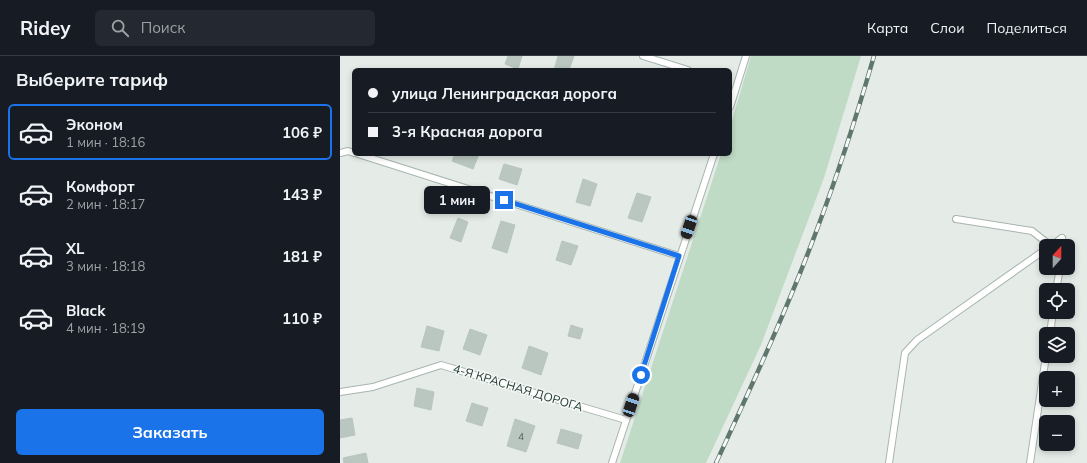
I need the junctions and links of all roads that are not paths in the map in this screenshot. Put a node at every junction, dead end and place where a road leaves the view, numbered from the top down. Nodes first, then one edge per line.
1 (643, 56) edge
2 (746, 56) edge
3 (682, 68) edge
4 (732, 84) edge
5 (737, 86) junction
6 (732, 101) edge
7 (352, 152) edge
8 (340, 153) edge
9 (364, 156) edge
10 (713, 156) edge
11 (956, 218) dead end
12 (1042, 239) edge
13 (1039, 254) edge
14 (679, 256) junction
15 (1045, 363) edge
16 (340, 392) edge
17 (626, 420) junction
18 (612, 463) edge
19 (889, 463) edge
20 (1030, 463) edge

1 - 3 lane
2 - 5 lane
4 - 5 lane
5 - 6 lane
7 - 8 lane
9 - 14 lane
10 - 14 lane
11 - 12 lane
13 - 19 lane
14 - 17 lane
15 - 20 lane
16 - 17 lane, 4-Я КРАСНАЯ ДОРОГА
17 - 18 lane

